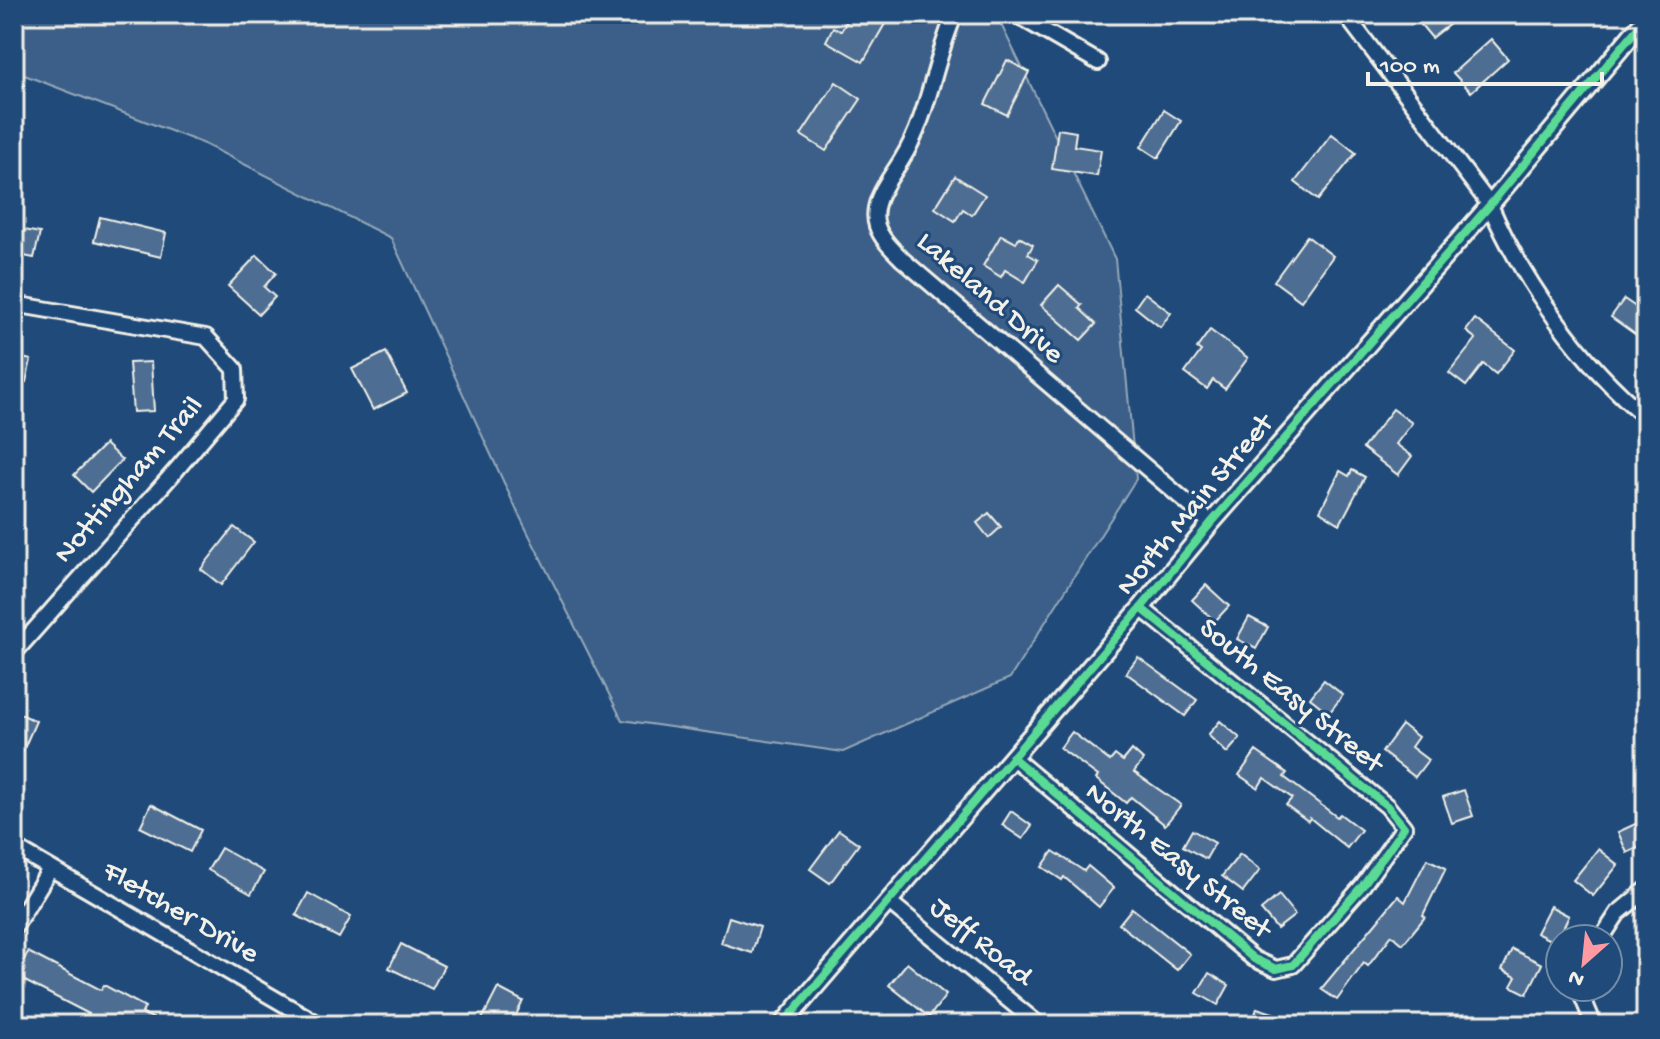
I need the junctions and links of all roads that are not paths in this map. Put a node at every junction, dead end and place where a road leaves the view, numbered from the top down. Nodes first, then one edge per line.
1 (955, 14) edge
2 (1015, 14) edge
3 (1345, 14) edge
4 (1646, 18) edge
5 (1098, 62) dead end
6 (1490, 205) junction
7 (14, 304) edge
8 (1646, 417) edge
9 (1211, 523) junction
10 (1141, 608) junction
11 (14, 653) edge
12 (1012, 757) junction
13 (1404, 827) joint
14 (14, 847) edge
15 (50, 869) junction
16 (1646, 890) edge
17 (888, 901) junction
18 (1611, 923) edge
19 (14, 928) edge
20 (1585, 1003) edge
21 (320, 1025) edge
22 (782, 1025) edge
23 (1039, 1025) edge
24 (1594, 1025) edge

1 - 9 street, Lakeland Drive
2 - 5 street
3 - 6 street
4 - 6 street, North Main Street
6 - 8 street
6 - 9 street, North Main Street
7 - 11 street, Nottingham Trail
9 - 10 street, North Main Street
10 - 12 street, North Main Street
10 - 13 street, South Easy Street
12 - 13 street, North Easy Street
12 - 17 street, North Main Street
14 - 15 street, Fletcher Drive
15 - 19 street
15 - 21 street, Fletcher Drive
16 - 18 street
17 - 22 street, North Main Street
17 - 23 street, Jeff Road
20 - 24 street

